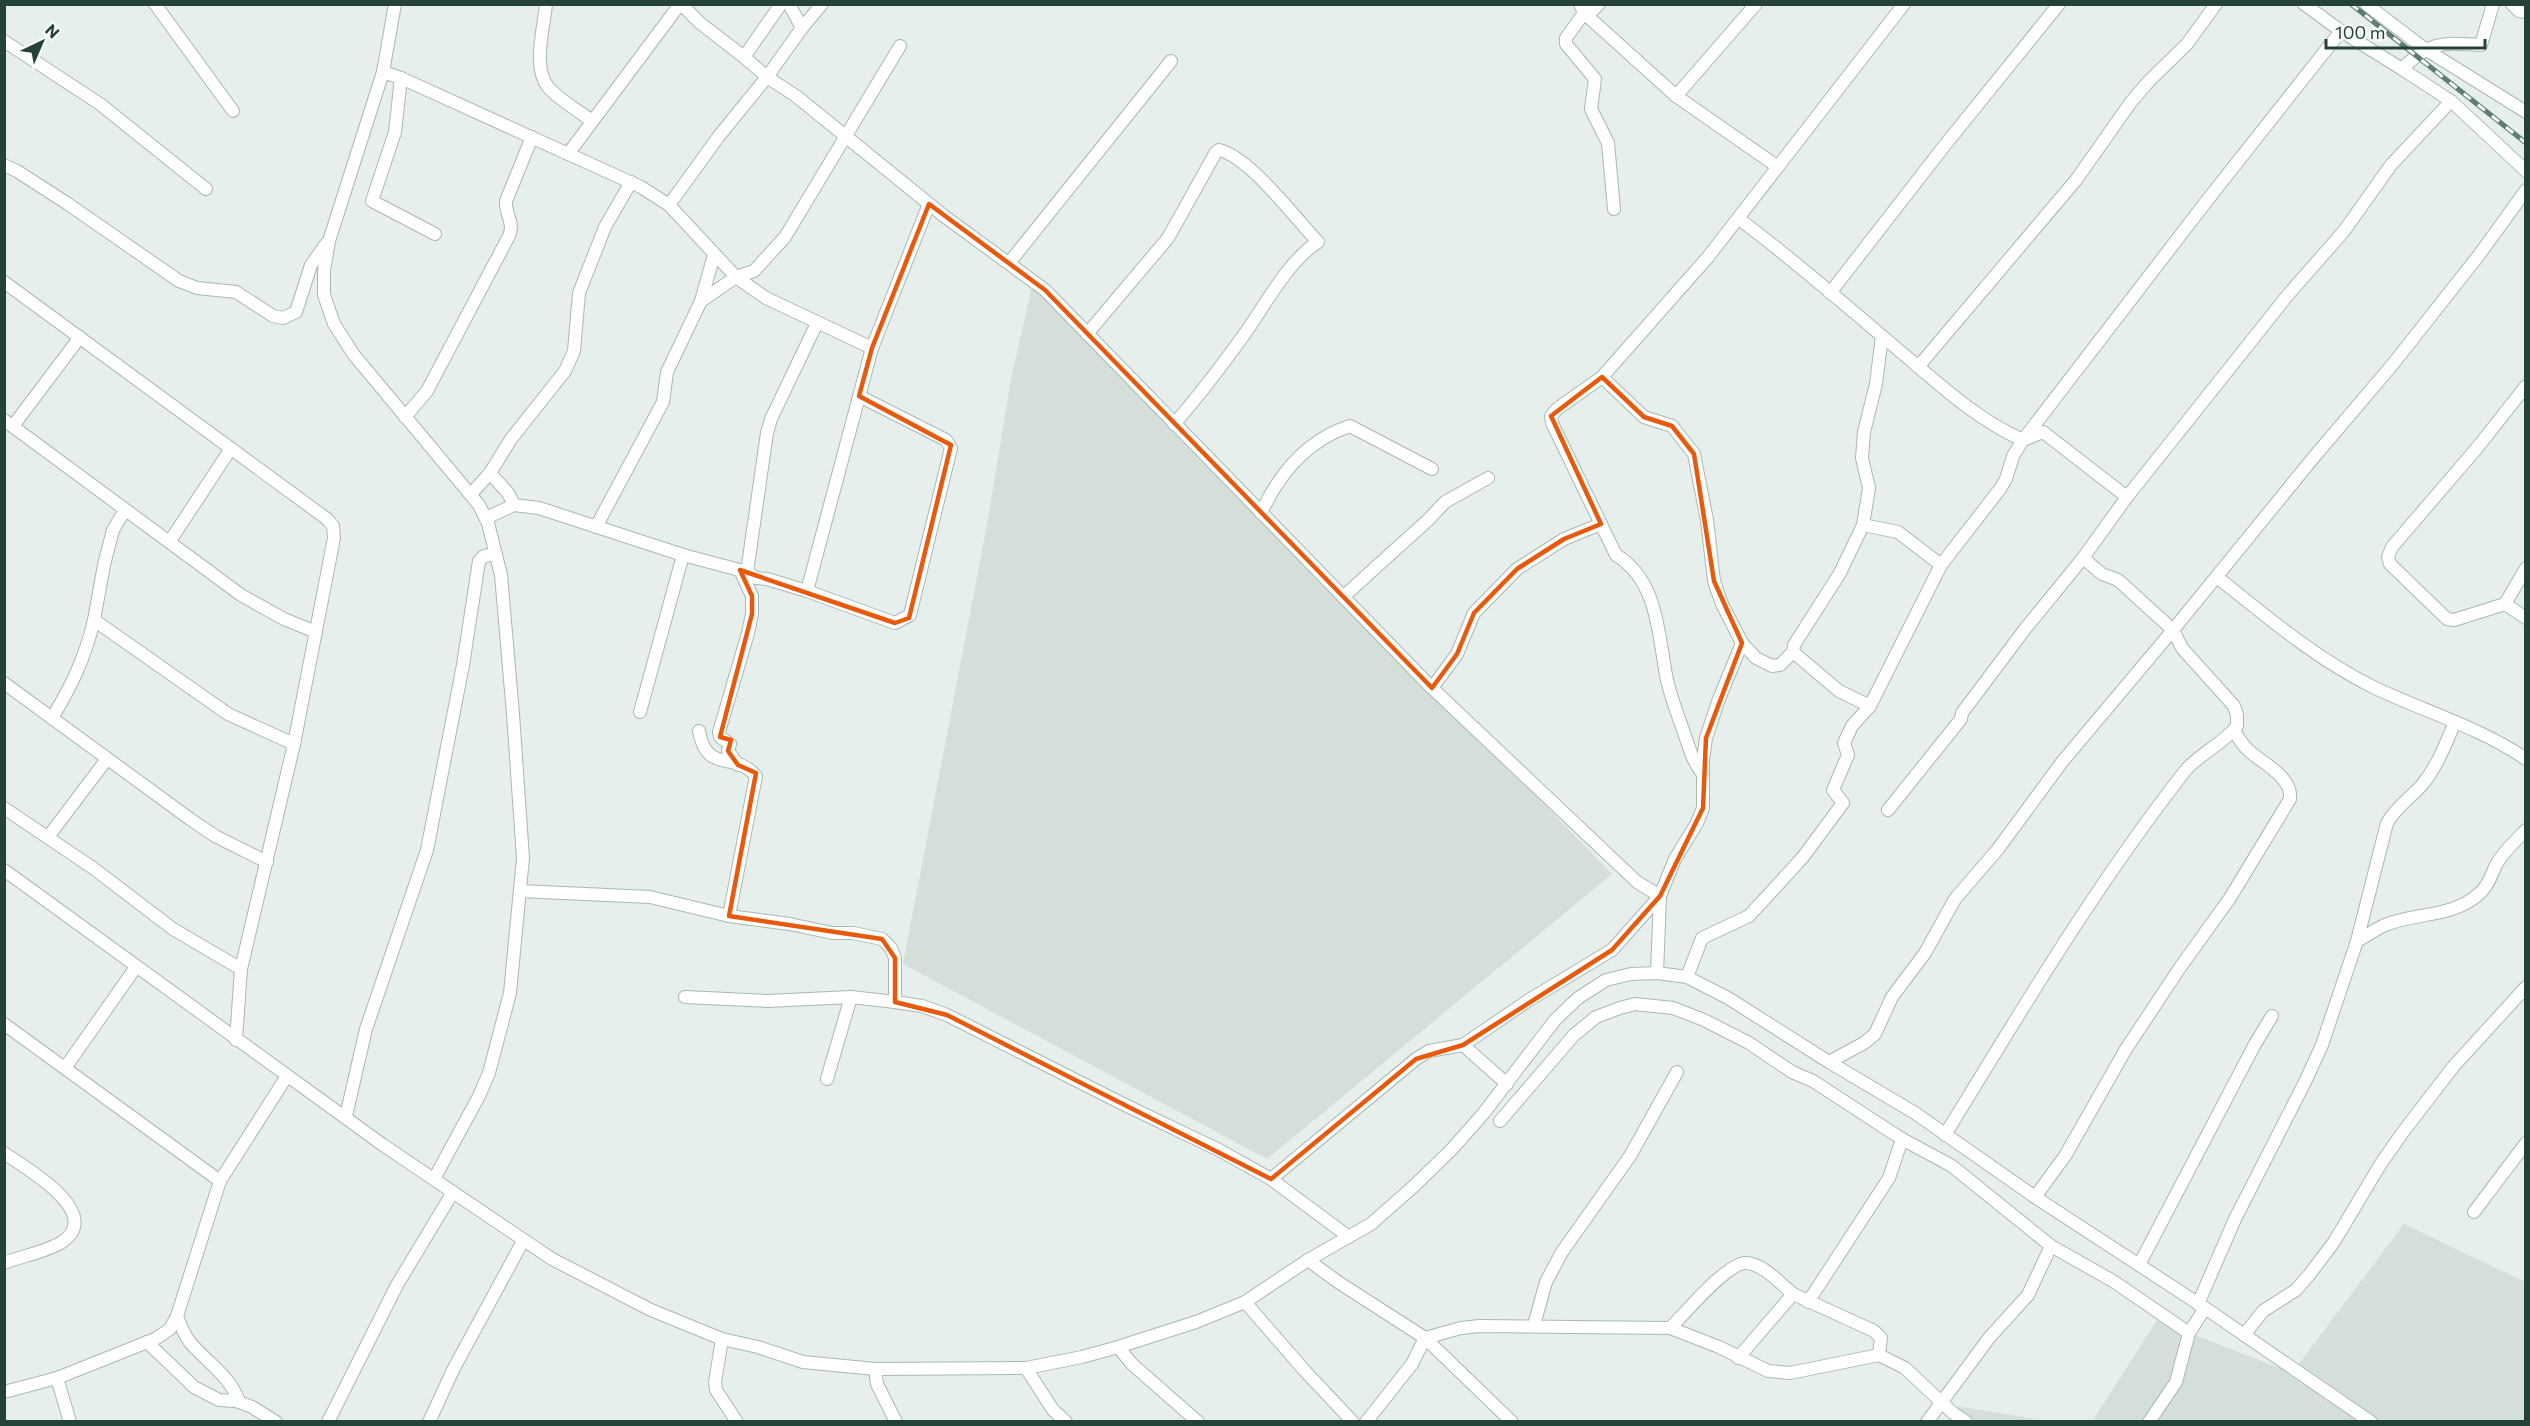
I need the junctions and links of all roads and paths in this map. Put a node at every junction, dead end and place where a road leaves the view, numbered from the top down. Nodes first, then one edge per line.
1 (155, 4) edge
2 (396, 4) edge
3 (546, 4) edge
4 (681, 4) edge
5 (780, 4) edge
6 (789, 4) edge
7 (822, 4) edge
8 (1599, 4) edge
9 (1756, 4) edge
10 (1904, 4) edge
11 (2059, 4) edge
12 (2216, 4) edge
13 (2304, 4) edge
14 (2366, 4) edge
15 (2493, 4) edge
16 (2512, 4) edge
17 (1584, 11) edge
18 (2526, 12) edge
19 (802, 28) junction
20 (2342, 31) junction
21 (4, 41) edge
22 (900, 46) dead end
23 (2425, 50) junction
24 (744, 57) junction
25 (1172, 61) dead end
26 (2402, 69) junction
27 (383, 72) junction
28 (767, 77) junction
29 (401, 78) junction
30 (1676, 96) junction
31 (2451, 101) junction
32 (233, 111) dead end
33 (2526, 112) edge
34 (592, 121) junction
35 (844, 136) junction
36 (532, 137) junction
37 (568, 154) junction
38 (4, 165) edge
39 (1778, 167) junction
40 (2526, 171) edge
41 (631, 182) junction
42 (206, 189) dead end
43 (2526, 190) edge
44 (928, 204) junction
45 (669, 205) junction
46 (1614, 208) dead end
47 (1739, 219) junction
48 (435, 234) dead end
49 (329, 241) junction
50 (714, 255) junction
51 (1009, 263) junction
52 (736, 277) junction
53 (4, 282) edge
54 (1830, 293) junction
55 (701, 301) junction
56 (818, 323) junction
57 (1088, 334) junction
58 (1882, 336) junction
59 (80, 337) junction
60 (872, 348) junction
61 (1918, 367) junction
62 (1602, 377) junction
63 (2526, 386) edge
64 (859, 396) junction
65 (405, 417) junction
66 (9, 423) edge
67 (1174, 424) junction
68 (2023, 440) junction
69 (230, 450) junction
70 (1432, 469) dead end
71 (490, 473) junction
72 (1488, 478) dead end
73 (471, 494) junction
74 (2127, 497) junction
75 (514, 505) junction
76 (125, 510) junction
77 (1261, 513) junction
78 (486, 518) junction
79 (1601, 524) junction
80 (1863, 525) junction
81 (596, 527) junction
82 (170, 540) junction
83 (496, 554) junction
84 (683, 555) junction
85 (2083, 558) junction
86 (1941, 565) junction
87 (2526, 568) edge
88 (743, 571) junction
89 (2217, 577) junction
90 (807, 591) junction
91 (1343, 597) junction
92 (2505, 604) junction
93 (2526, 618) edge
94 (94, 620) junction
95 (2173, 630) junction
96 (316, 632) junction
97 (1742, 643) junction
98 (1792, 652) junction
99 (4, 683) edge
100 (1432, 688) junction
101 (1870, 706) junction
102 (640, 711) dead end
103 (52, 718) junction
104 (2455, 722) junction
105 (2234, 730) junction
106 (699, 731) dead end
107 (294, 744) junction
108 (107, 759) junction
109 (2526, 759) edge
110 (738, 765) junction
111 (1704, 774) junction
112 (4, 808) edge
113 (1888, 810) dead end
114 (2526, 830) edge
115 (48, 837) junction
116 (267, 862) junction
117 (4, 870) edge
118 (520, 891) junction
119 (1660, 896) junction
120 (729, 916) junction
121 (2357, 940) junction
122 (136, 967) junction
123 (241, 969) junction
124 (1657, 973) junction
125 (1687, 977) junction
126 (2526, 987) edge
127 (685, 997) dead end
128 (851, 997) junction
129 (895, 1002) junction
130 (2272, 1016) dead end
131 (4, 1024) edge
132 (236, 1040) junction
133 (1464, 1045) junction
134 (1829, 1062) junction
135 (65, 1068) junction
136 (1677, 1072) dead end
137 (287, 1076) junction
138 (828, 1079) dead end
139 (1507, 1084) junction
140 (346, 1116) junction
141 (1500, 1121) dead end
142 (1946, 1136) junction
143 (1902, 1139) junction
144 (2526, 1143) edge
145 (4, 1153) edge
146 (434, 1179) junction
147 (1271, 1179) junction
148 (220, 1181) junction
149 (453, 1192) junction
150 (2035, 1197) junction
151 (2474, 1212) dead end
152 (1349, 1237) junction
153 (523, 1241) junction
154 (2051, 1246) junction
155 (1308, 1260) junction
156 (4, 1263) edge
157 (2139, 1265) junction
158 (1793, 1294) junction
159 (1245, 1302) junction
160 (1808, 1302) junction
161 (2202, 1306) junction
162 (177, 1316) junction
163 (1534, 1325) junction
164 (1670, 1329) junction
165 (2189, 1333) junction
166 (2244, 1335) junction
167 (1425, 1338) junction
168 (722, 1339) junction
169 (147, 1342) junction
170 (1118, 1347) junction
171 (1879, 1355) junction
172 (1738, 1358) junction
173 (1026, 1368) junction
174 (875, 1369) junction
175 (57, 1378) junction
176 (4, 1392) edge
177 (239, 1402) junction
178 (1941, 1402) junction
179 (70, 1422) edge
180 (276, 1422) edge
181 (328, 1422) edge
182 (429, 1422) edge
183 (737, 1422) edge
184 (896, 1422) edge
185 (1066, 1422) edge
186 (1198, 1422) edge
187 (1353, 1422) edge
188 (1366, 1422) edge
189 (1512, 1422) edge
190 (1927, 1422) edge
191 (1966, 1422) edge
192 (2149, 1422) edge
193 (2371, 1422) edge

1 - 32 street
2 - 27 street
3 - 34 street
4 - 24 street
4 - 34 street
5 - 24 street
6 - 19 street
7 - 19 street
8 - 17 street
9 - 30 street
10 - 39 street
11 - 54 street
12 - 61 street
13 - 20 street
14 - 23 street
15 - 23 street
16 - 18 street
17 - 30 street
17 - 46 street
19 - 28 street
20 - 26 street
20 - 68 street
21 - 42 street
22 - 35 street
23 - 26 street
23 - 33 street
24 - 28 street
25 - 51 street
26 - 31 street
27 - 29 street
27 - 49 street
28 - 35 street
28 - 45 street
29 - 36 street
29 - 48 street
30 - 39 street
31 - 40 street
31 - 74 street
34 - 37 street
35 - 44 street
35 - 52 street
36 - 37 street
36 - 65 street
37 - 41 street
38 - 49 street
39 - 47 street
41 - 45 street
41 - 71 street
43 - 89 street
44 - 51 street
44 - 60 street
45 - 50 street
47 - 54 street
47 - 62 street
49 - 65 street
50 - 52 street
50 - 55 street
51 - 57 street
52 - 55 street
52 - 56 street
53 - 59 street
54 - 58 street
55 - 81 street
56 - 60 street
56 - 88 street
57 - 67 street
57 - 67 street
58 - 61 street
58 - 80 street
59 - 66 street
59 - 69 street
60 - 64 street
61 - 68 street
62 - 79 street
62 - 97 street
63 - 92 street
64 - 90 street
64 - 90 street
65 - 73 street
66 - 76 street
67 - 77 street
68 - 74 street
68 - 86 street
69 - 82 street
69 - 96 street
70 - 77 street
71 - 73 street
71 - 75 street
72 - 91 street
73 - 78 street
74 - 85 street
75 - 78 street
75 - 81 street
76 - 82 street
76 - 94 street
77 - 91 street
78 - 83 street
79 - 100 street
79 - 111 street
80 - 86 street
80 - 98 street
81 - 84 street
82 - 96 street
83 - 118 street
83 - 140 street
84 - 88 street
84 - 102 street
85 - 95 street
85 - 113 street
86 - 101 street
87 - 92 street
88 - 90 street
88 - 110 street
89 - 95 street
89 - 104 street
91 - 100 street
92 - 93 street
94 - 103 street
94 - 107 street
95 - 105 street
95 - 134 street
96 - 107 street
97 - 98 street
97 - 111 street
98 - 101 street
99 - 103 street
100 - 119 street
101 - 125 street
103 - 108 street
104 - 109 street
104 - 121 street
105 - 142 street
105 - 150 street
106 - 110 street
107 - 116 street
108 - 115 street
108 - 116 street
110 - 120 street
111 - 119 street
112 - 115 street
114 - 121 street
115 - 123 street
116 - 123 street
117 - 122 street
118 - 120 street
118 - 146 street
119 - 124 street
119 - 133 street
120 - 129 street
121 - 161 street
122 - 132 street
122 - 135 street
123 - 132 street
124 - 125 street
124 - 139 street
125 - 134 street
126 - 166 street
127 - 128 street
128 - 129 street
128 - 138 street
129 - 147 street
130 - 157 street
131 - 135 street
132 - 137 street
133 - 139 street
133 - 147 street
134 - 142 street
135 - 148 street
136 - 163 street
137 - 140 street
137 - 148 street
139 - 152 street
140 - 146 street
141 - 143 street
142 - 150 street
143 - 154 street
143 - 160 street
144 - 151 street
145 - 156 street
146 - 149 street
147 - 152 street
148 - 162 street
149 - 153 street
149 - 181 street
150 - 157 street
152 - 155 street
153 - 168 street
153 - 182 street
154 - 165 street
154 - 178 street
155 - 159 street
155 - 167 street
157 - 161 street
158 - 160 street
158 - 164 street
158 - 172 street
159 - 170 street
159 - 187 street
160 - 171 street
161 - 165 street
161 - 166 street
162 - 169 street
162 - 177 street
163 - 164 street
163 - 167 street
164 - 172 street
165 - 192 street
166 - 193 street
167 - 188 street
167 - 189 street
168 - 174 street
168 - 183 street
169 - 175 street
169 - 177 street
170 - 173 street
170 - 186 street
171 - 172 street
171 - 178 street
173 - 174 street
173 - 185 street
174 - 184 street
175 - 176 street
175 - 179 street
177 - 180 street
178 - 190 street
178 - 191 street

